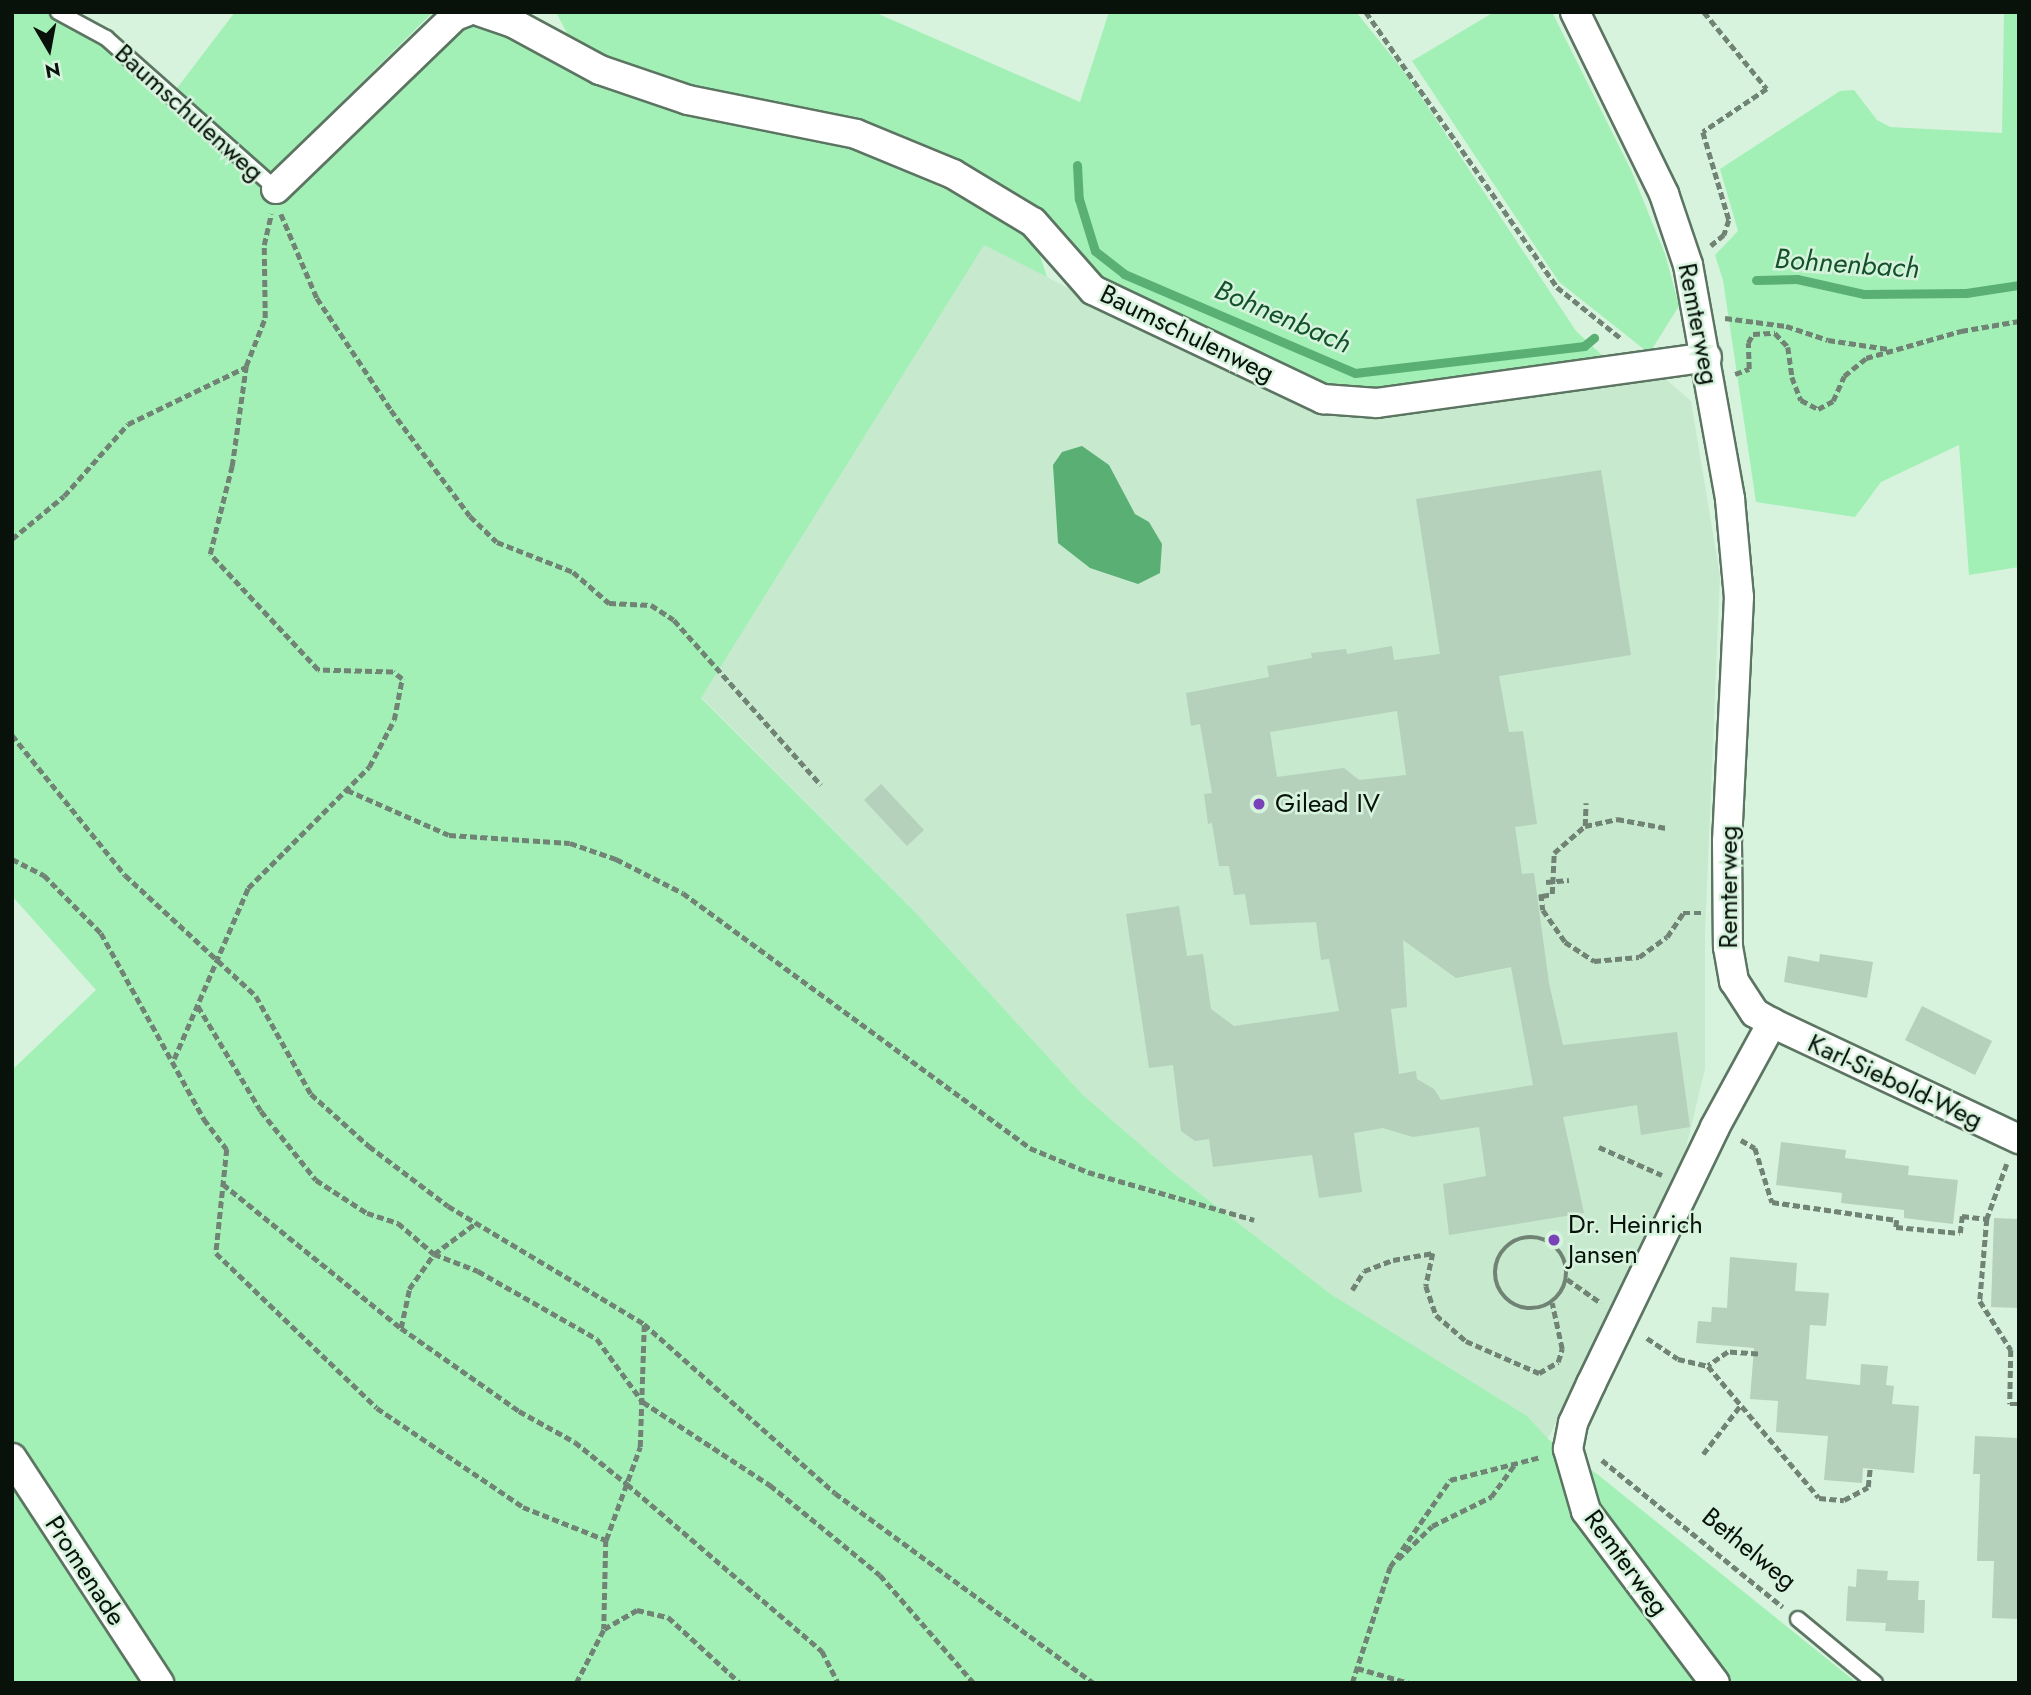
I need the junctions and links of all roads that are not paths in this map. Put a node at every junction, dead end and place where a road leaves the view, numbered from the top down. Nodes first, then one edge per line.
1 (58, 12) edge
2 (466, 12) edge
3 (481, 12) edge
4 (1575, 12) edge
5 (276, 189) joint
6 (1708, 368) junction
7 (1772, 1023) junction
8 (2018, 1139) edge
9 (12, 1458) edge
10 (1798, 1619) road end
11 (159, 1683) edge
12 (1715, 1683) edge
13 (1875, 1683) edge

1 - 5 lane, Baumschulenweg
2 - 5 street, Baumschulenweg
3 - 6 street, Baumschulenweg
4 - 6 street, Remterweg
6 - 7 street, Remterweg
7 - 8 street, Karl-Siebold-Weg
7 - 12 street, Remterweg
9 - 11 street, Promenade
10 - 13 lane, Bethelweg

